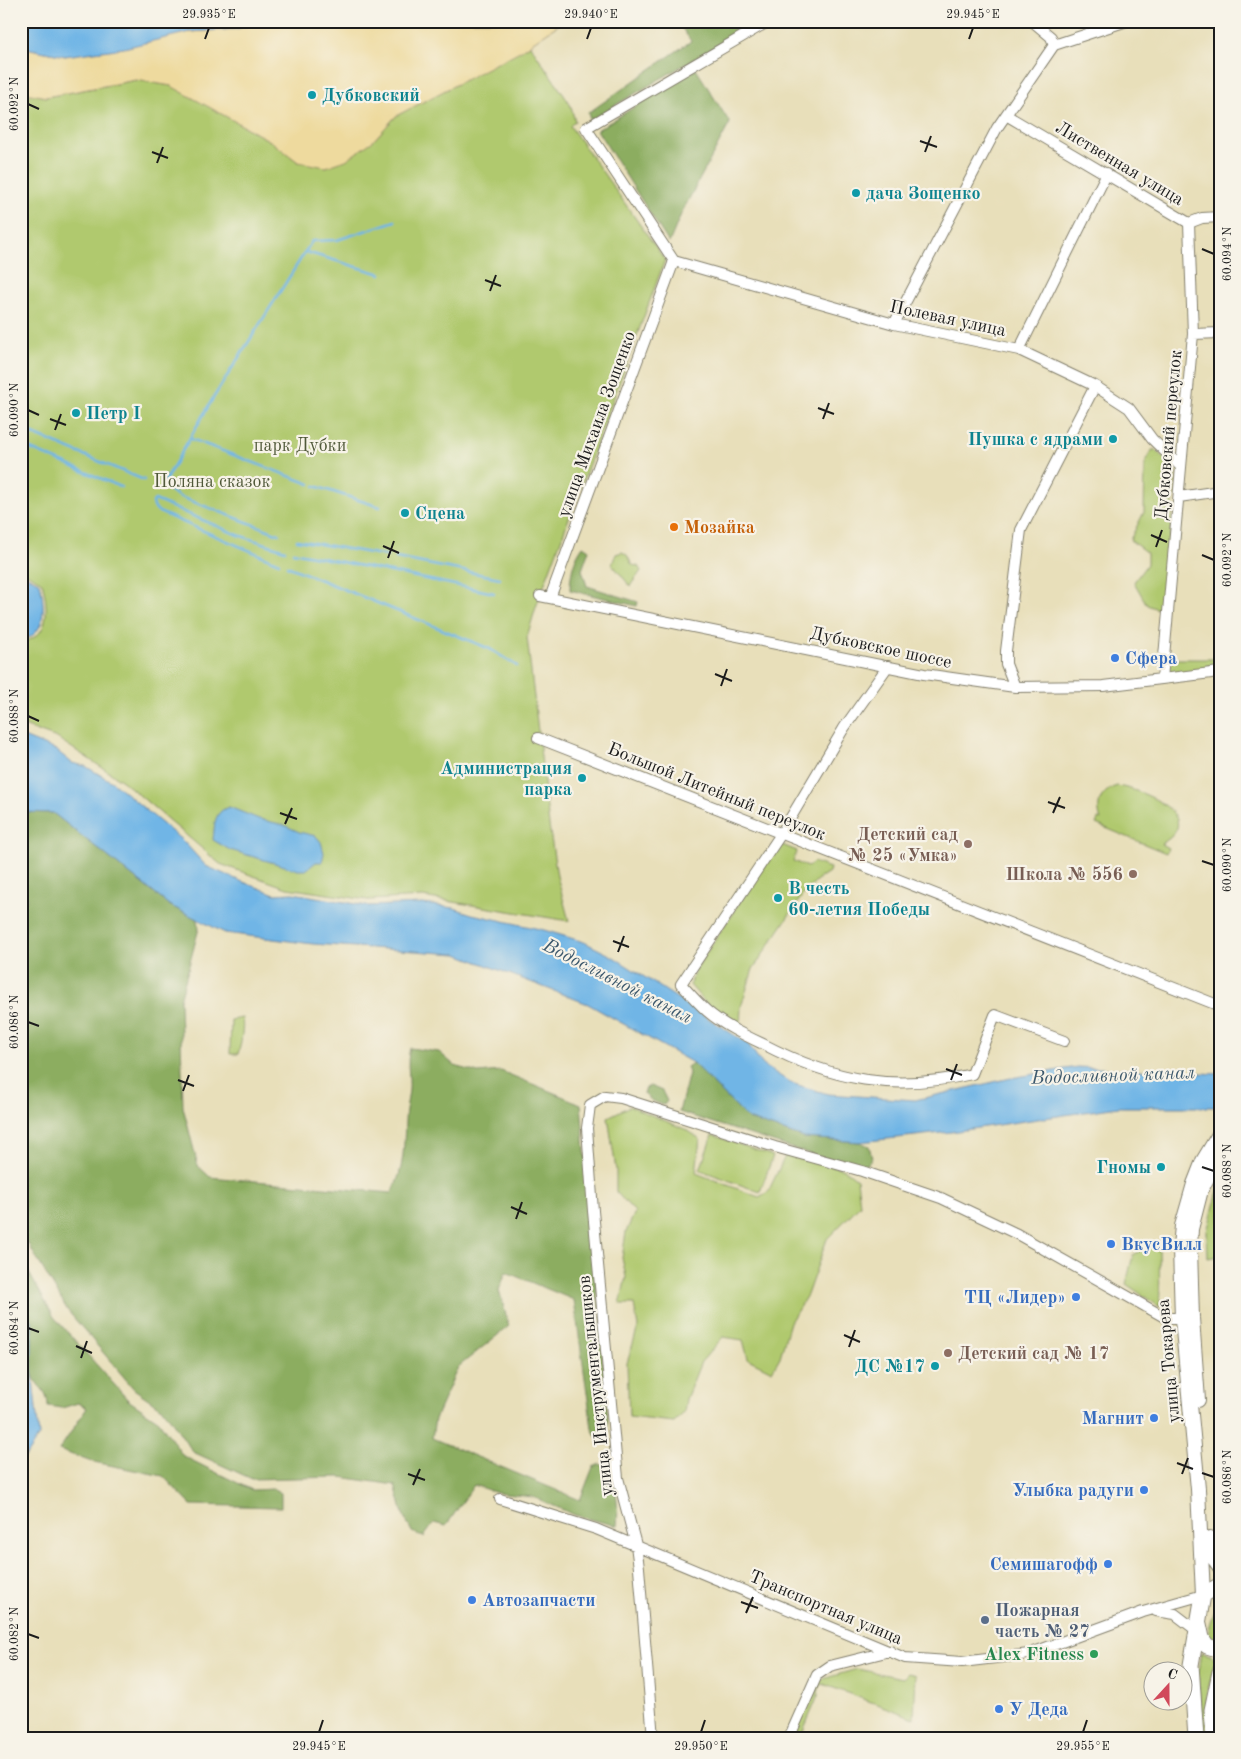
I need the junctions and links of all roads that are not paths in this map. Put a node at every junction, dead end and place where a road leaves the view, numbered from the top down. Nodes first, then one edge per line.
1 (769, 21) edge
2 (1032, 21) edge
3 (1127, 21) edge
4 (1054, 45) junction
5 (1006, 115) junction
6 (1107, 172) junction
7 (1220, 217) edge
8 (1189, 223) junction
9 (674, 261) junction
10 (894, 324) junction
11 (1220, 333) edge
12 (1193, 334) junction
13 (1019, 350) junction
14 (1095, 386) junction
15 (1181, 467) junction
16 (1220, 491) edge
17 (1179, 497) junction
18 (545, 597) joint
19 (888, 666) junction
20 (1220, 672) edge
21 (1162, 679) junction
22 (1015, 687) junction
23 (538, 738) dead end
24 (781, 834) junction
25 (1220, 1006) edge
26 (1064, 1041) dead end
27 (1220, 1133) edge
28 (1220, 1153) edge
29 (1187, 1318) junction
30 (500, 1499) dead end
31 (636, 1545) junction
32 (1220, 1567) edge
33 (1220, 1585) edge
34 (1203, 1595) junction
35 (1147, 1611) junction
36 (1197, 1625) junction
37 (1220, 1650) edge
38 (890, 1651) junction
39 (1220, 1672) edge
40 (653, 1738) edge
41 (789, 1738) edge
42 (1196, 1738) edge
43 (1214, 1738) edge

1 - 9 street
2 - 4 street
3 - 4 street
4 - 5 street
5 - 6 street, Лиственная улица
5 - 10 street
6 - 8 street, Лиственная улица
6 - 13 street
7 - 8 street, Лиственная улица
8 - 12 street, Дубковский переулок
9 - 10 street, Полевая улица
9 - 18 street, улица Михаила Зощенко
10 - 13 street, Полевая улица
11 - 12 street
12 - 15 street, Дубковский переулок
13 - 14 street, Полевая улица
14 - 15 street, Полевая улица
14 - 22 street
15 - 17 street, Дубковский переулок
16 - 17 street
17 - 21 street, Дубковский переулок
18 - 19 street, Дубковское шоссе
19 - 22 street, Дубковское шоссе
19 - 24 street
20 - 21 street, Дубковское шоссе
21 - 22 street, Дубковское шоссе
23 - 24 street, Большой Литейный переулок
24 - 25 street, Большой Литейный переулок
24 - 26 street
27 - 29 main road, улица Токарева
28 - 29 main road, улица Токарева
29 - 31 street, улица Инструментальщиков
29 - 32 main road, улица Токарева
29 - 34 main road, улица Токарева
30 - 31 street, Транспортная улица
31 - 38 street, Транспортная улица
31 - 40 street, улица Инструментальщиков
33 - 34 highway
34 - 35 street, Транспортная улица
34 - 36 highway
35 - 36 street, Транспортная улица
35 - 38 street, Транспортная улица
36 - 37 highway
36 - 42 highway
38 - 41 street
39 - 43 highway

